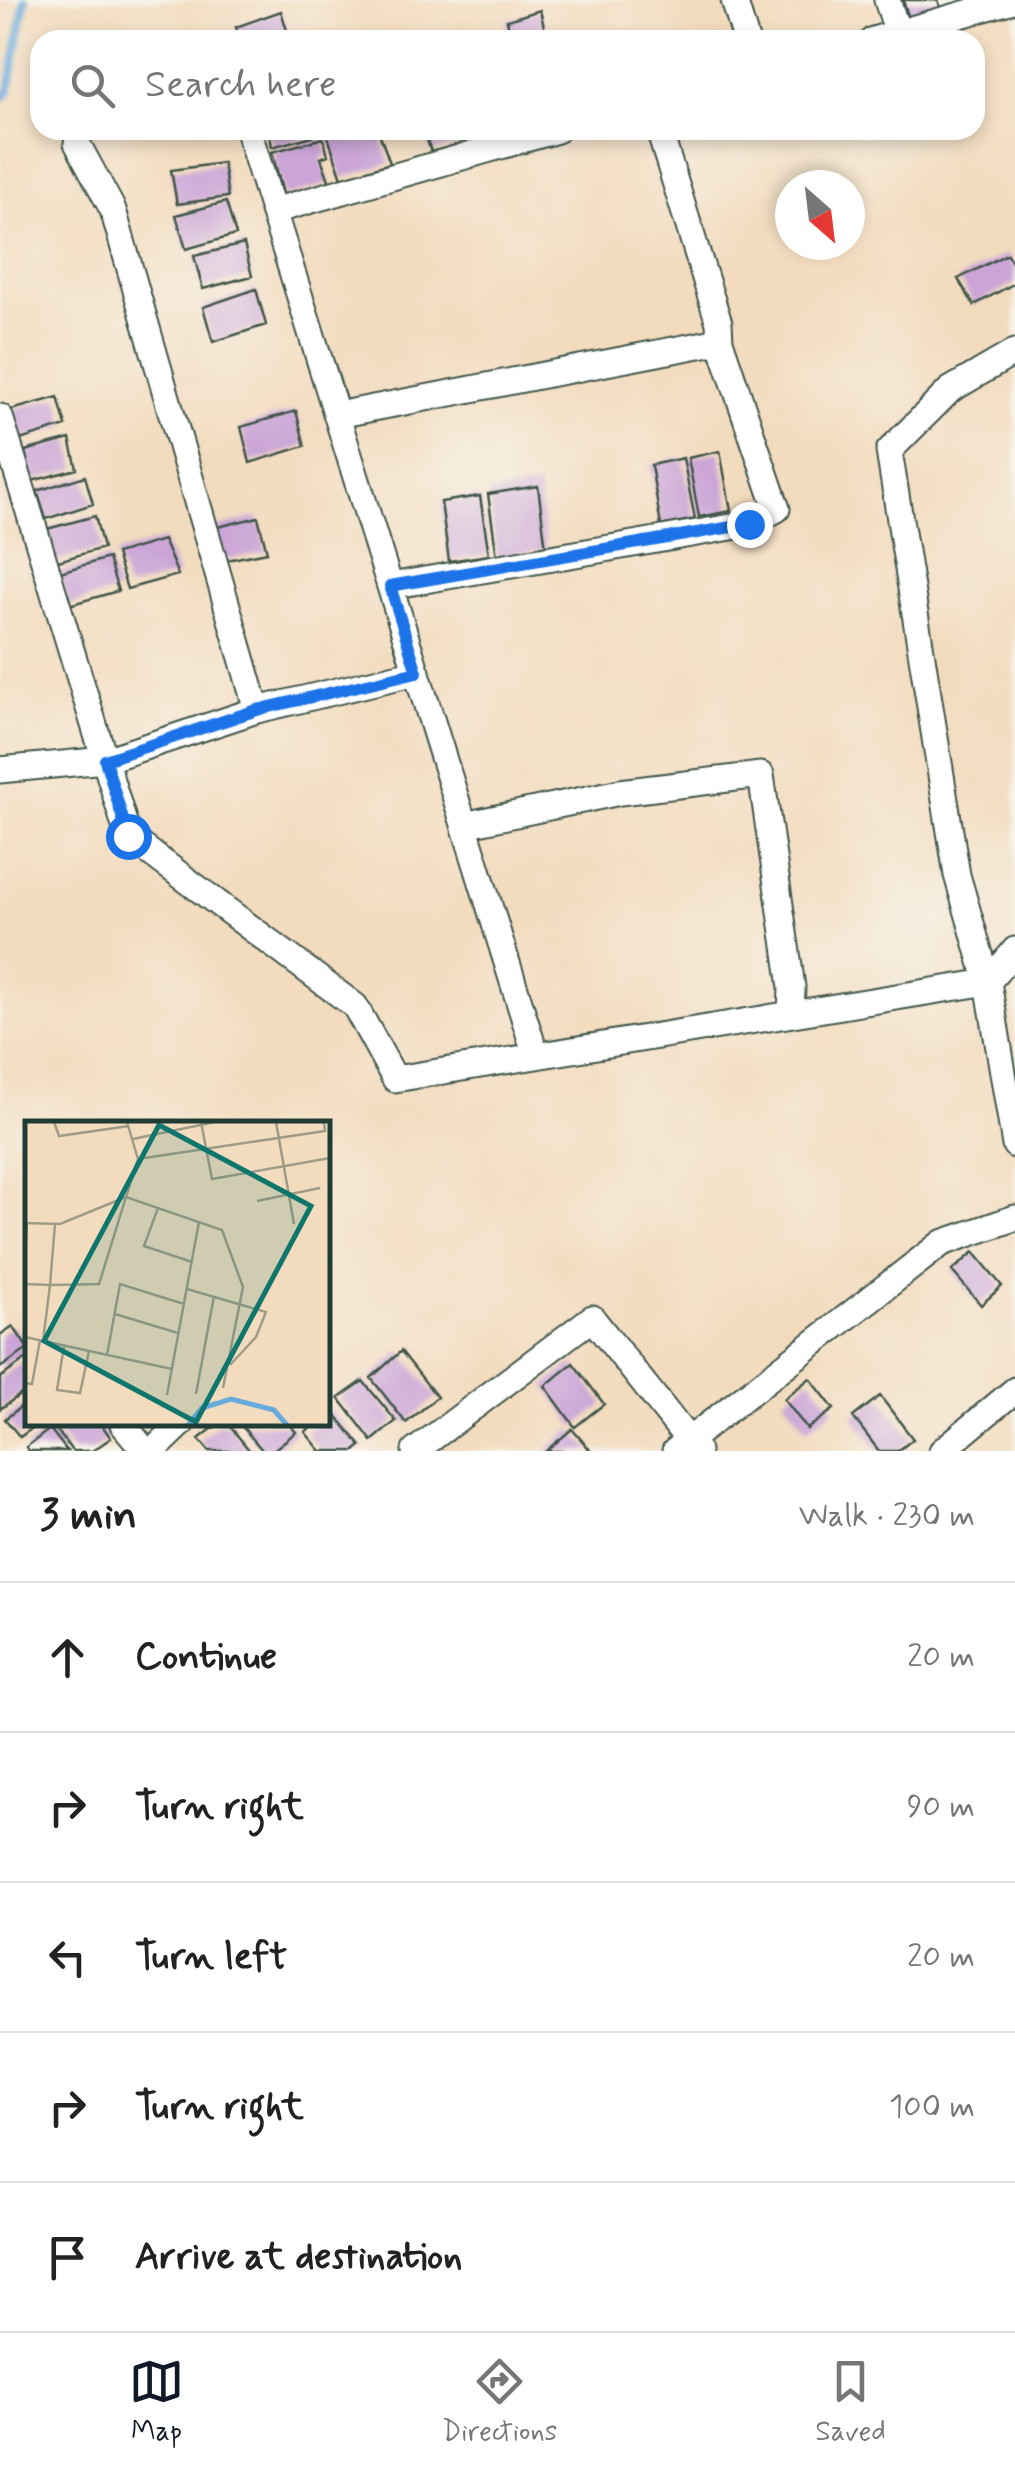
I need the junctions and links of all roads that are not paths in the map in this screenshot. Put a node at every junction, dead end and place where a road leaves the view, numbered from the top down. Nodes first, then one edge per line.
1 (734, 0) edge
2 (887, 0) edge
3 (1013, 0) edge
4 (743, 30) edge
5 (886, 30) edge
6 (907, 30) edge
7 (251, 140) edge
8 (522, 140) edge
9 (662, 140) edge
10 (77, 143) dead end
11 (273, 211) junction
12 (720, 340) junction
13 (1015, 352) edge
14 (337, 415) junction
15 (0, 416) edge
16 (390, 586) junction
17 (417, 672) junction
18 (257, 710) junction
19 (105, 760) junction
20 (0, 770) edge
21 (464, 826) junction
22 (1015, 950) edge
23 (988, 982) junction
24 (791, 1014) junction
25 (536, 1056) junction
26 (1015, 1145) edge
27 (1015, 1218) edge
28 (1015, 1390) edge
29 (125, 1426) edge
30 (179, 1426) edge
31 (687, 1447) edge
32 (145, 1451) edge
33 (153, 1451) edge
34 (415, 1451) edge
35 (942, 1451) edge

1 - 4 street
2 - 5 street
3 - 6 street
7 - 11 street
8 - 11 street
9 - 12 street
10 - 18 street
11 - 14 street
12 - 14 street
12 - 16 street
13 - 23 street
14 - 16 street
15 - 19 street
16 - 17 street
17 - 18 street
17 - 21 street
18 - 19 street
19 - 20 street
19 - 25 street
21 - 24 street
21 - 25 street
22 - 23 street
23 - 24 street
23 - 26 street
24 - 25 street
27 - 31 street
28 - 35 street
29 - 32 street
30 - 33 street
31 - 34 street

